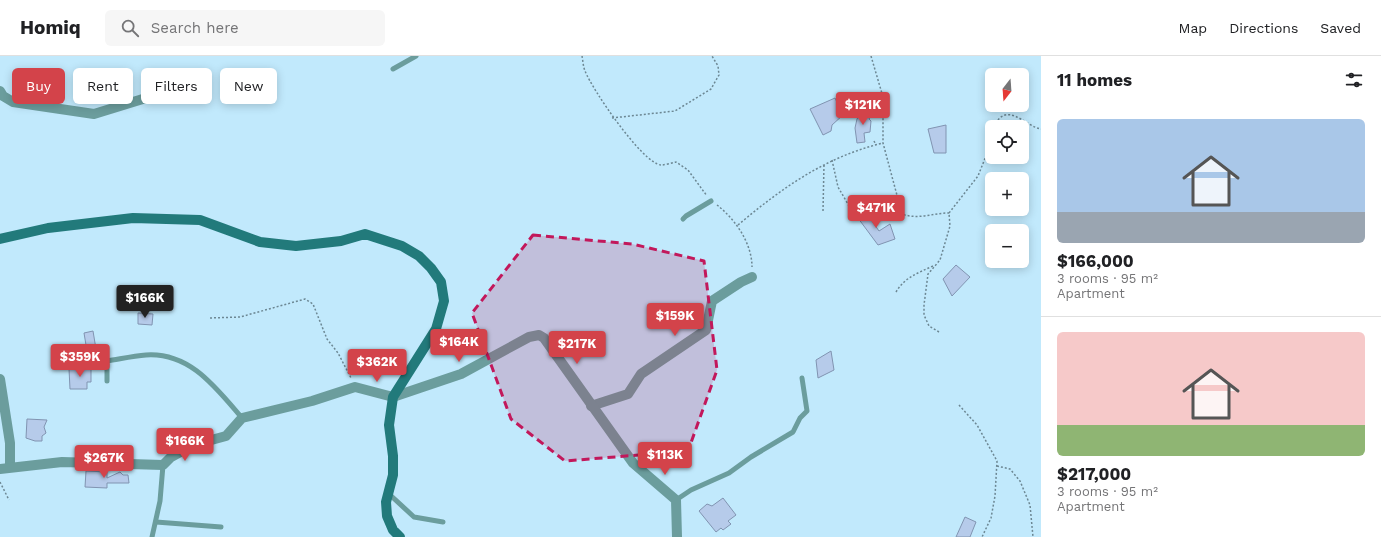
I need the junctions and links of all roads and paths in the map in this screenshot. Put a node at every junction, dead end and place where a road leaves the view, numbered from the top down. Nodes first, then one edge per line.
1 (416, 56) edge
2 (582, 56) edge
3 (712, 56) edge
4 (871, 56) edge
5 (393, 69) dead end
6 (0, 91) edge
7 (141, 100) edge
8 (612, 118) junction
9 (1000, 120) edge
10 (1025, 120) edge
11 (1029, 123) edge
12 (1041, 129) edge
13 (874, 141) dead end
14 (884, 143) junction
15 (876, 145) junction
16 (985, 158) edge
17 (832, 160) junction
18 (824, 164) junction
19 (711, 201) junction
20 (823, 211) dead end
21 (949, 212) junction
22 (856, 218) dead end
23 (683, 219) dead end
24 (738, 225) junction
25 (0, 239) edge
26 (933, 266) junction
27 (752, 277) joint
28 (896, 292) dead end
29 (210, 318) dead end
30 (939, 332) dead end
31 (802, 378) dead end
32 (0, 379) edge
33 (107, 381) dead end
34 (355, 387) junction
35 (393, 397) junction
36 (959, 405) dead end
37 (592, 406) junction
38 (242, 418) junction
39 (163, 465) junction
40 (997, 466) junction
41 (5, 468) edge
42 (0, 482) edge
43 (388, 493) junction
44 (9, 500) dead end
45 (676, 500) junction
46 (156, 522) junction
47 (443, 522) dead end
48 (221, 526) dead end
49 (152, 537) edge
50 (400, 537) edge
51 (677, 537) edge
52 (982, 537) edge
53 (1033, 537) edge

1 - 5 lane
2 - 8 path
3 - 8 path
4 - 14 path
6 - 7 street
8 - 19 path
9 - 10 path
11 - 12 path
13 - 15 path
14 - 15 path
14 - 21 path
15 - 17 path
16 - 21 path
17 - 18 path
17 - 22 path
18 - 20 path
18 - 24 path
19 - 23 lane
19 - 24 path
21 - 26 path
24 - 27 path
25 - 35 street
26 - 28 path
26 - 30 path
27 - 37 street
29 - 34 path
31 - 45 lane
32 - 41 street
33 - 38 lane
34 - 35 street
34 - 38 street
35 - 37 street
35 - 43 street
36 - 40 path
37 - 45 street
38 - 39 street
39 - 41 street
39 - 46 lane
40 - 52 path
40 - 53 path
42 - 44 path
43 - 47 lane
43 - 50 street
45 - 51 street
46 - 48 lane
46 - 49 lane

